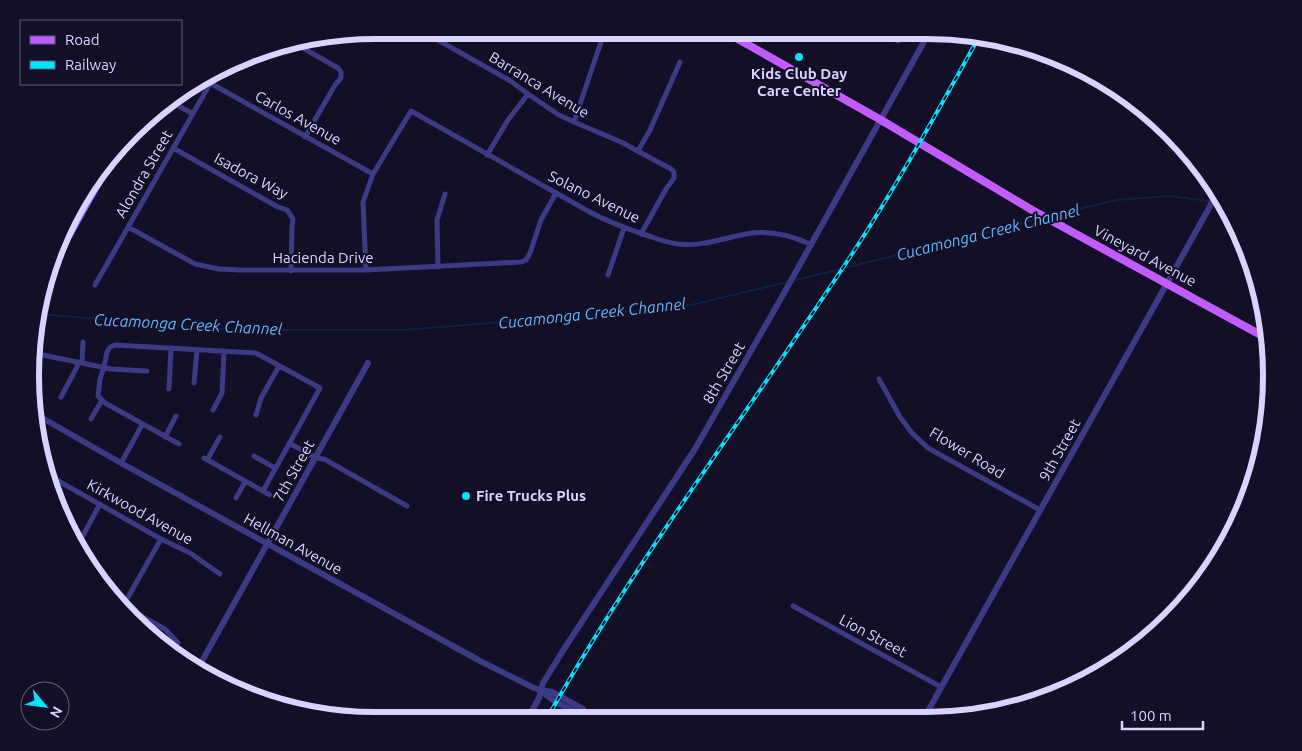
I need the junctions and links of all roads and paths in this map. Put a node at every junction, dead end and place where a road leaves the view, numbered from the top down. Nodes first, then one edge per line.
1 (436, 39) edge
2 (894, 39) edge
3 (926, 39) edge
4 (601, 40) edge
5 (740, 40) edge
6 (898, 41) dead end
7 (300, 47) edge
8 (680, 62) dead end
9 (210, 83) joint
10 (528, 94) junction
11 (176, 104) edge
12 (193, 114) junction
13 (880, 120) junction
14 (574, 122) junction
15 (306, 137) junction
16 (173, 148) junction
17 (638, 152) junction
18 (487, 155) junction
19 (374, 174) junction
20 (556, 193) junction
21 (445, 194) dead end
22 (1214, 200) edge
23 (128, 227) junction
24 (624, 228) junction
25 (641, 234) junction
26 (810, 244) junction
27 (438, 267) junction
28 (366, 270) junction
29 (292, 271) junction
30 (608, 275) dead end
31 (1168, 283) junction
32 (95, 286) dead end
33 (1260, 335) edge
34 (83, 342) dead end
35 (171, 348) junction
36 (197, 350) junction
37 (224, 352) junction
38 (40, 355) joint
39 (39, 359) edge
40 (80, 363) junction
41 (368, 363) dead end
42 (279, 366) junction
43 (104, 368) junction
44 (147, 371) dead end
45 (879, 379) dead end
46 (194, 383) dead end
47 (169, 390) dead end
48 (61, 398) dead end
49 (102, 400) junction
50 (213, 410) dead end
51 (256, 415) dead end
52 (176, 416) dead end
53 (42, 418) edge
54 (91, 419) dead end
55 (142, 425) junction
56 (165, 437) junction
57 (220, 437) dead end
58 (289, 443) junction
59 (179, 444) dead end
60 (254, 456) dead end
61 (316, 458) junction
62 (121, 463) junction
63 (275, 468) junction
64 (55, 479) edge
65 (245, 482) junction
66 (263, 491) junction
67 (270, 495) dead end
68 (236, 498) dead end
69 (100, 504) junction
70 (408, 506) dead end
71 (1040, 510) junction
72 (81, 539) edge
73 (161, 539) junction
74 (268, 544) junction
75 (220, 574) dead end
76 (125, 602) edge
77 (793, 606) dead end
78 (136, 613) edge
79 (178, 642) dead end
80 (201, 663) edge
81 (941, 687) junction
82 (540, 690) junction
83 (531, 712) edge
84 (585, 712) edge
85 (927, 712) edge

1 - 10 street, Barranca Avenue
2 - 6 street
3 - 13 street, 8th Street
4 - 14 street
5 - 13 main road, Vineyard Avenue
7 - 15 street
8 - 17 street
9 - 12 street, Alondra Street
9 - 15 street, Carlos Avenue
10 - 14 street, Barranca Avenue
10 - 18 street
11 - 12 street
12 - 16 street, Alondra Street
13 - 26 street, 8th Street
13 - 31 main road, Vineyard Avenue
14 - 17 street, Barranca Avenue
15 - 19 street, Carlos Avenue
16 - 23 street, Alondra Street
16 - 29 street, Isadora Way
17 - 25 street, Barranca Avenue
18 - 19 street, Solano Avenue
18 - 20 street, Solano Avenue
19 - 28 street
20 - 24 street, Solano Avenue
20 - 27 street, Hacienda Drive
21 - 27 street
22 - 31 street, 9th Street
23 - 29 street, Hacienda Drive
23 - 32 street, Alondra Street
24 - 25 street, Solano Avenue
24 - 30 street
25 - 26 street, Solano Avenue
26 - 82 street, 8th Street
27 - 28 street, Hacienda Drive
28 - 29 street, Hacienda Drive
31 - 33 main road, Vineyard Avenue
31 - 71 street, 9th Street
34 - 40 street
35 - 36 street
35 - 43 street
35 - 47 street
36 - 37 street
36 - 46 street
37 - 42 street
37 - 50 street
38 - 39 street
38 - 40 street
40 - 43 street
40 - 48 street
41 - 61 street, 7th Street
42 - 51 street
42 - 58 street
43 - 44 street
43 - 49 street
45 - 71 street, Flower Road
49 - 54 street
49 - 55 street
52 - 56 street
53 - 62 street, Hellman Avenue
55 - 56 street
55 - 62 street
56 - 59 street
57 - 65 street
58 - 61 street
58 - 63 street
60 - 63 street
61 - 70 street
61 - 74 street, 7th Street
62 - 74 street, Hellman Avenue
63 - 66 street
64 - 69 street, Kirkwood Avenue
65 - 66 street
65 - 68 street
66 - 67 street
69 - 72 street
69 - 73 street, Kirkwood Avenue
71 - 81 street, 9th Street
73 - 75 street, Kirkwood Avenue
73 - 76 street
74 - 80 street, 7th Street
74 - 82 street, Hellman Avenue
77 - 81 street, Lion Street
78 - 79 street
81 - 85 street, 9th Street
82 - 83 street, 8th Street
82 - 84 street, Hellman Avenue

